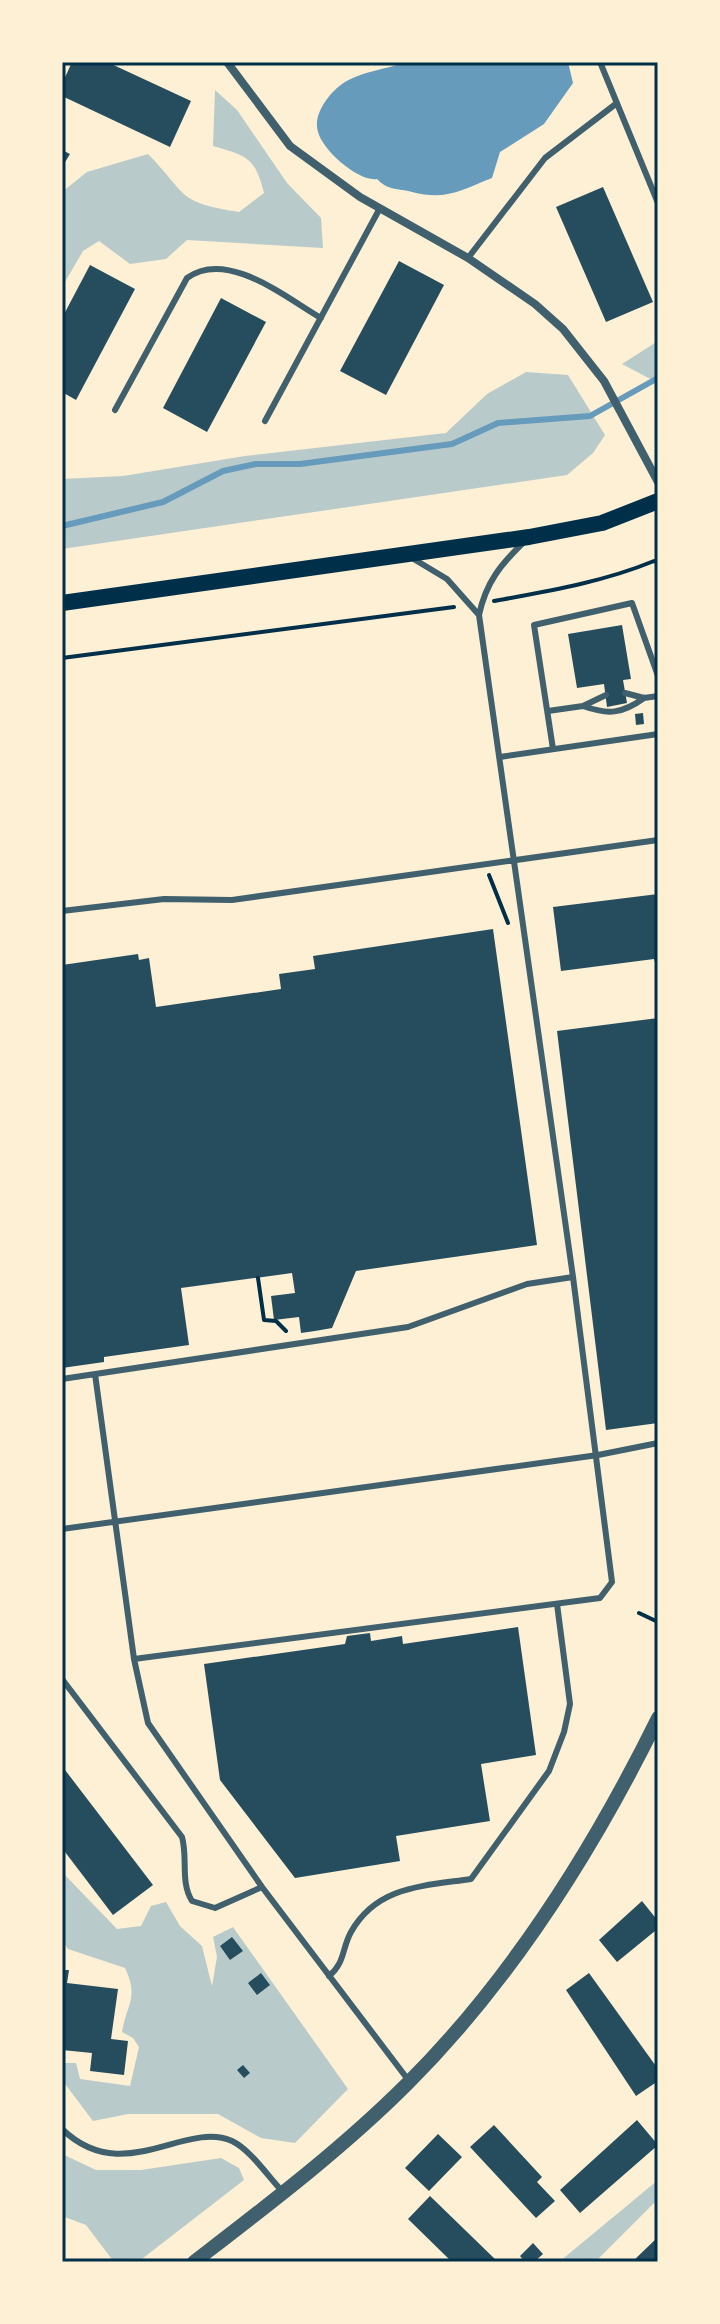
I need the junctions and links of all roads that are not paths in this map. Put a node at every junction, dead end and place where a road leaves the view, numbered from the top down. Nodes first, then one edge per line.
1 (227, 62) edge
2 (600, 62) edge
3 (617, 103) junction
4 (658, 203) edge
5 (380, 208) junction
6 (468, 258) junction
7 (321, 318) junction
8 (115, 410) dead end
9 (265, 421) dead end
10 (658, 482) edge
11 (658, 501) edge
12 (529, 537) junction
13 (406, 554) junction
14 (62, 603) edge
15 (479, 615) junction
16 (658, 675) edge
17 (625, 693) dead end
18 (606, 695) dead end
19 (658, 696) edge
20 (644, 698) junction
21 (583, 706) junction
22 (548, 711) junction
23 (658, 734) edge
24 (553, 749) junction
25 (500, 757) junction
26 (658, 840) edge
27 (516, 859) junction
28 (62, 911) edge
29 (573, 1277) junction
30 (95, 1374) junction
31 (62, 1379) edge
32 (658, 1443) edge
33 (598, 1455) junction
34 (115, 1521) junction
35 (62, 1529) edge
36 (557, 1604) junction
37 (134, 1659) junction
38 (62, 1679) edge
39 (658, 1718) edge
40 (262, 1887) junction
41 (329, 1976) junction
42 (409, 2082) junction
43 (62, 2129) edge
44 (284, 2193) junction
45 (194, 2262) edge

1 - 5 street
2 - 3 lane
3 - 4 lane
3 - 6 lane
5 - 6 street
5 - 7 lane
6 - 10 street
7 - 8 lane
7 - 9 lane
11 - 12 main road
12 - 13 main road
12 - 15 lane
13 - 14 main road
13 - 15 lane
15 - 25 lane
16 - 22 lane
17 - 20 lane
18 - 21 lane
19 - 20 lane
20 - 21 lane
21 - 22 lane
22 - 24 lane
23 - 24 lane
24 - 25 lane
25 - 27 lane
26 - 27 lane
27 - 28 lane
27 - 29 lane
29 - 30 lane
29 - 33 lane
30 - 31 lane
30 - 34 lane
32 - 33 lane
33 - 34 lane
33 - 36 lane
34 - 35 lane
34 - 37 lane
36 - 37 lane
36 - 41 lane
37 - 40 lane
38 - 40 lane
39 - 42 street
40 - 41 lane
41 - 42 lane
42 - 44 street
43 - 44 lane
44 - 45 street

